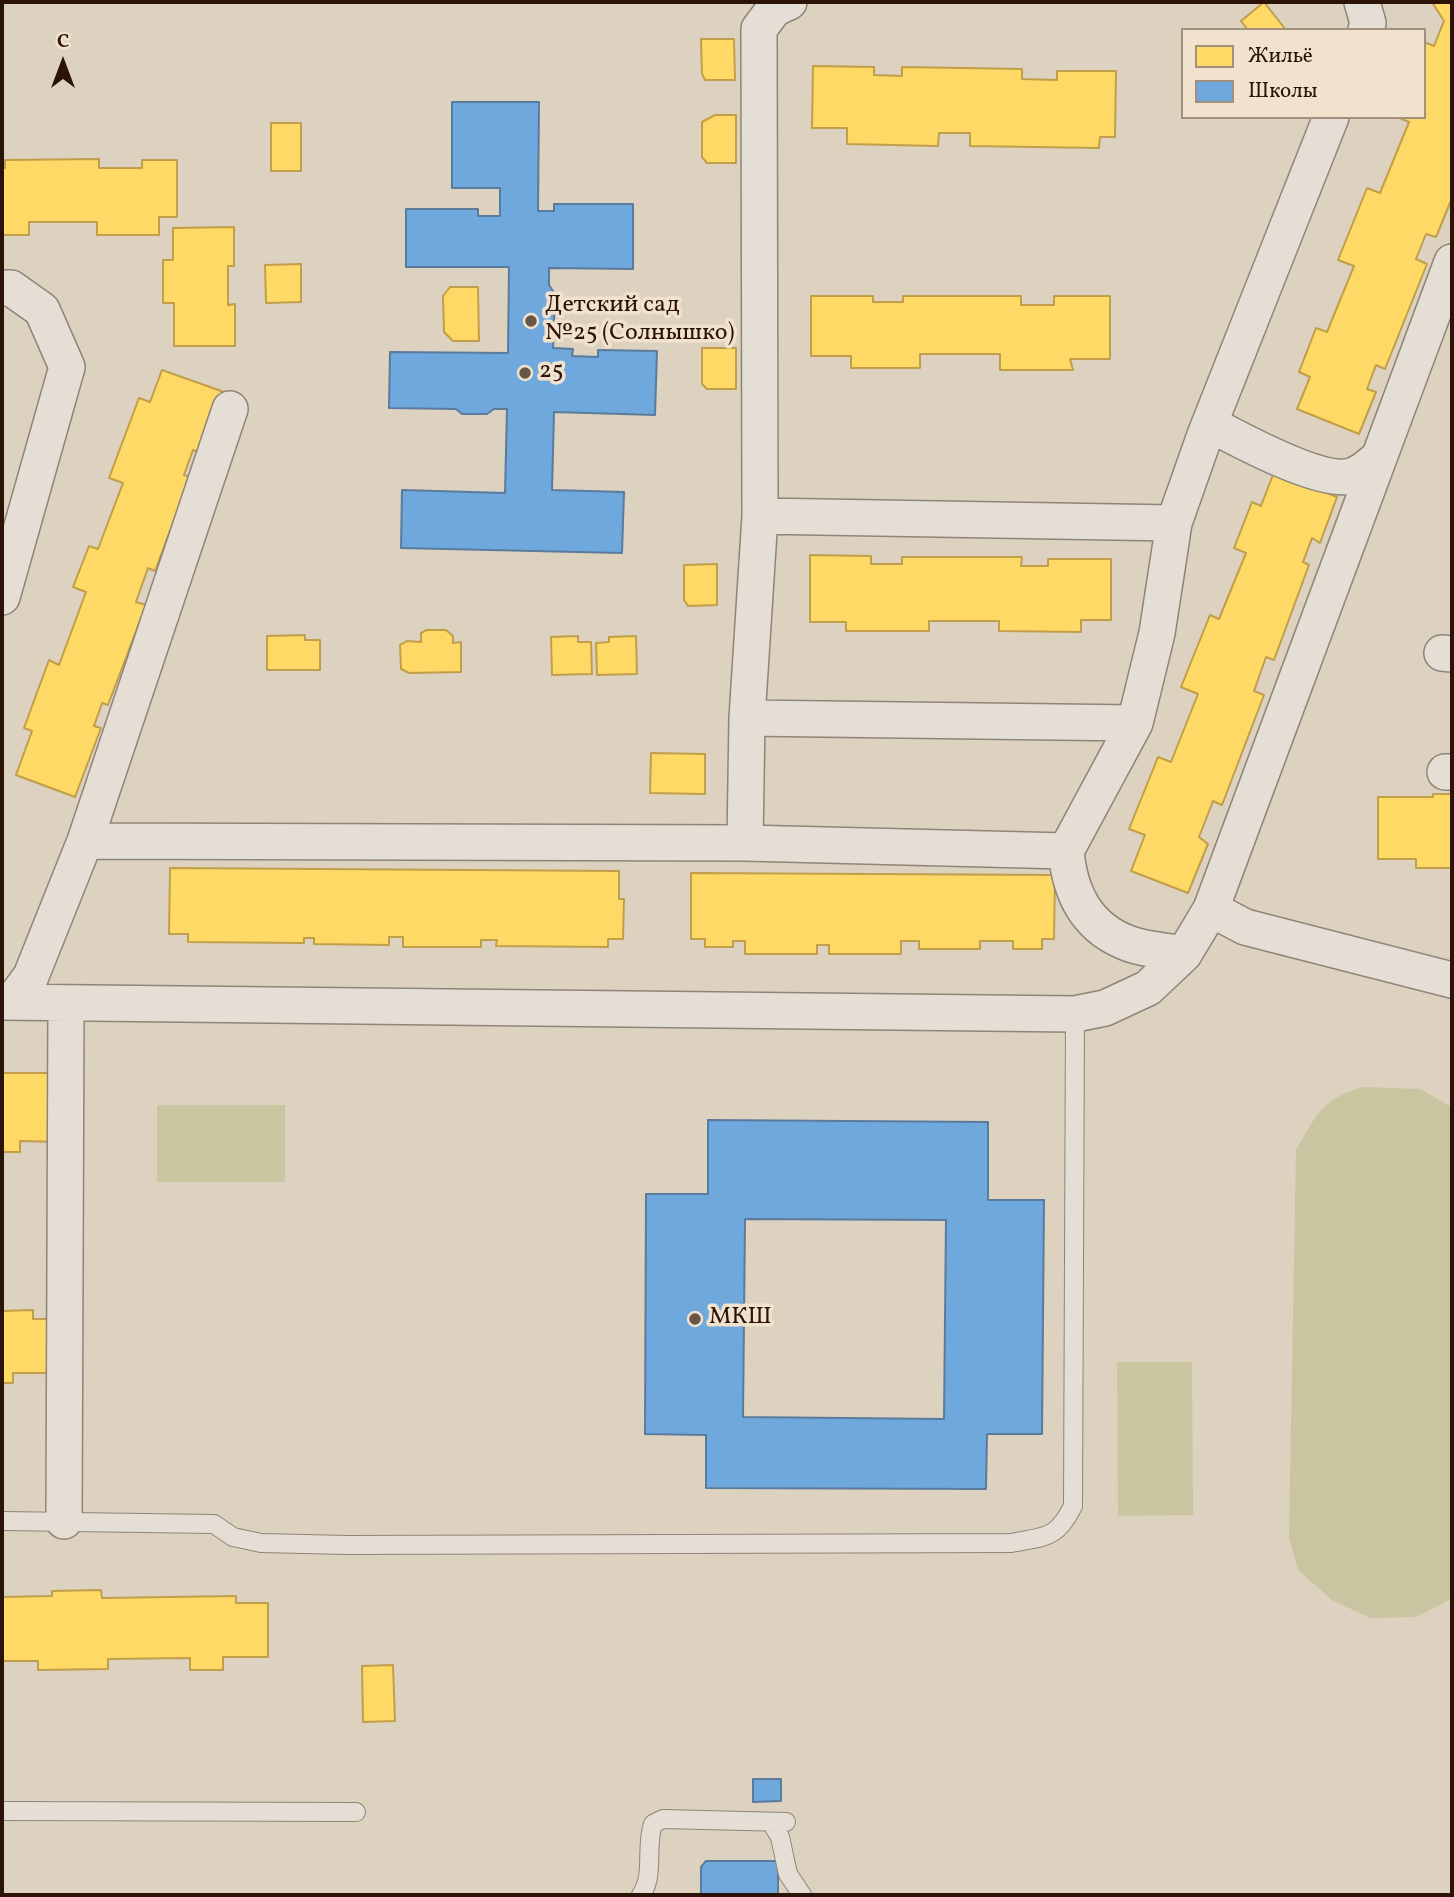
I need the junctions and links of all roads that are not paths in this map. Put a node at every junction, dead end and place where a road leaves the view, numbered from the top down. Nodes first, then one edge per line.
1 (789, 2) edge
2 (1362, 2) edge
3 (1367, 28) edge
4 (1330, 119) edge
5 (1452, 262) edge
6 (2, 288) edge
7 (230, 409) dead end
8 (1210, 424) junction
9 (1378, 458) junction
10 (760, 516) junction
11 (1174, 523) junction
12 (2, 597) edge
13 (747, 718) junction
14 (1135, 723) junction
15 (85, 841) junction
16 (745, 843) junction
17 (1066, 851) junction
18 (1211, 909) junction
19 (1184, 954) junction
20 (1452, 980) edge
21 (7, 1002) edge
22 (66, 1004) junction
23 (1075, 1014) junction
24 (2, 1521) edge
25 (64, 1521) junction
26 (2, 1811) edge
27 (356, 1812) dead end
28 (641, 1895) edge
29 (802, 1895) edge

1 - 10 street
2 - 3 street
4 - 8 street
5 - 9 street
6 - 12 street
7 - 15 street
8 - 9 street
8 - 11 street
9 - 18 street
10 - 11 street
10 - 13 street
11 - 14 street
13 - 14 street
13 - 16 street
14 - 17 street
15 - 16 street
15 - 21 street
16 - 17 street
17 - 19 street
18 - 19 street
18 - 20 street
19 - 23 street
21 - 22 street
22 - 23 street
22 - 25 street
23 - 25 lane
24 - 25 lane
26 - 27 lane
28 - 29 lane

